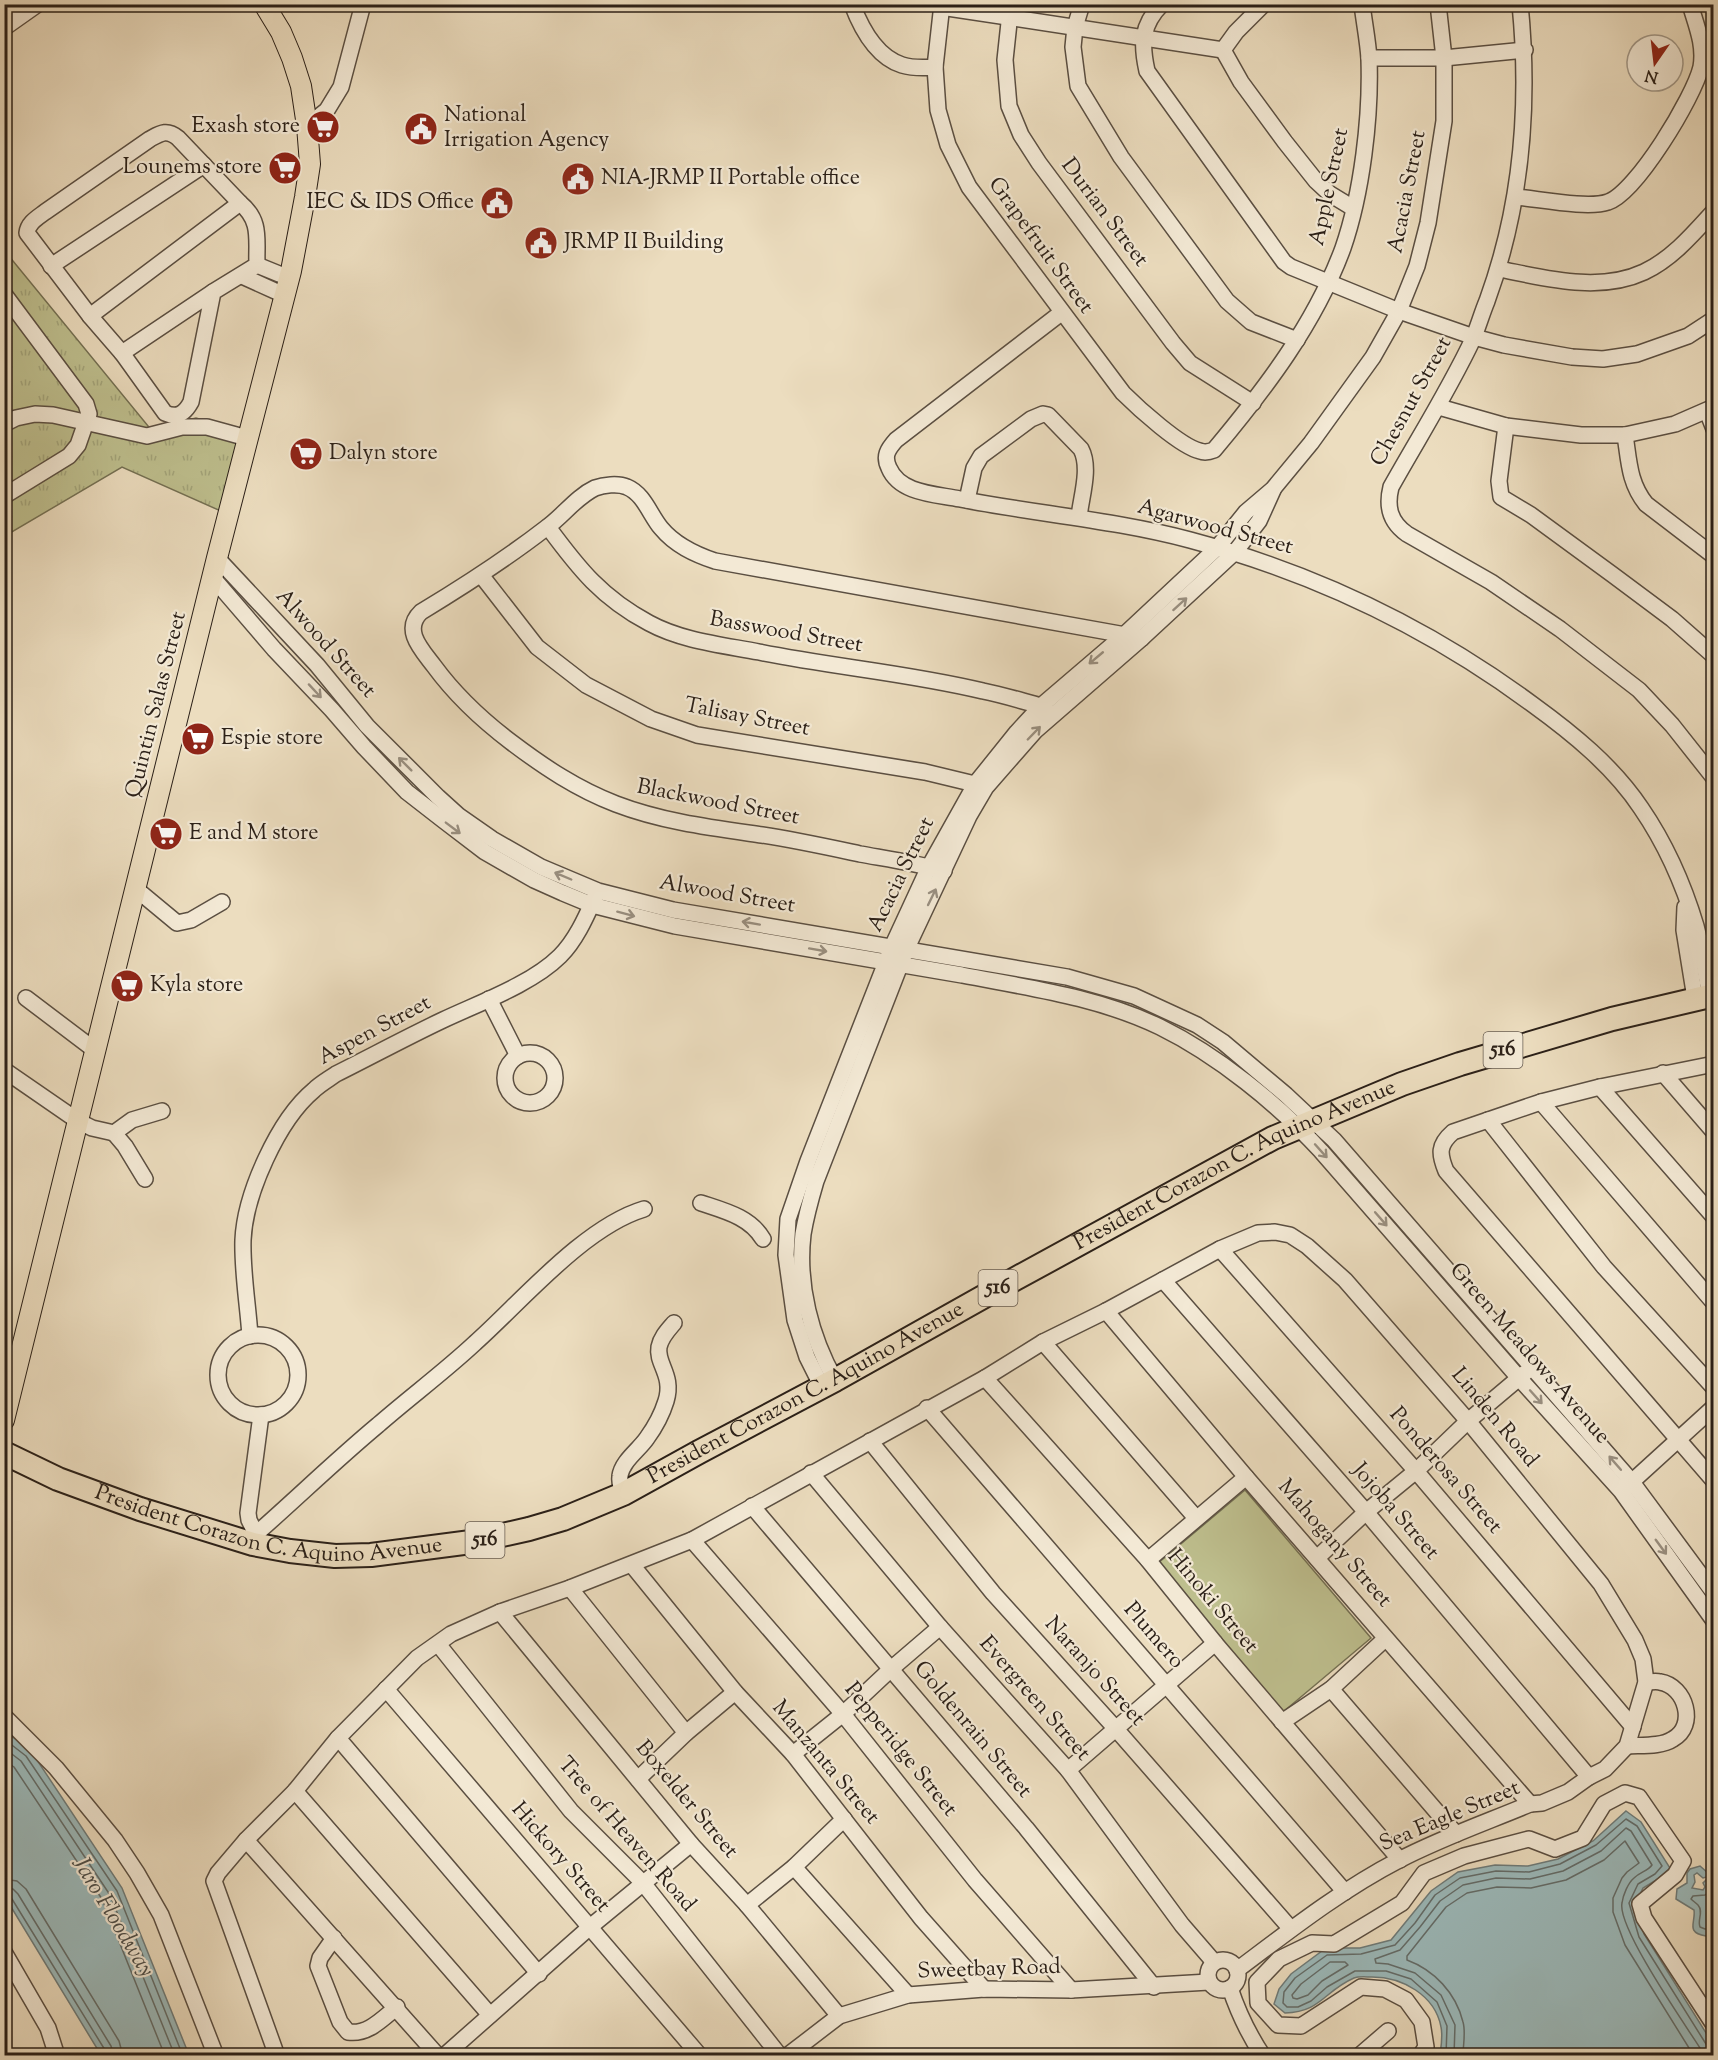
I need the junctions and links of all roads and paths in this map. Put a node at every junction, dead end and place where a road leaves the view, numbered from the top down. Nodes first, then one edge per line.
1 (38, 4) edge
2 (363, 4) edge
3 (852, 4) edge
4 (1082, 4) edge
5 (1162, 4) edge
6 (1264, 4) edge
7 (1362, 4) edge
8 (1438, 4) edge
9 (1520, 4) edge
10 (1689, 4) edge
11 (266, 5) edge
12 (942, 6) edge
13 (1010, 11) edge
14 (8, 19) edge
15 (1075, 27) junction
16 (1143, 38) junction
17 (1708, 43) edge
18 (1223, 50) junction
19 (1525, 50) junction
20 (1369, 58) junction
21 (1444, 58) junction
22 (935, 67) junction
23 (307, 126) junction
24 (204, 165) junction
25 (1516, 197) junction
26 (240, 203) junction
27 (1353, 208) junction
28 (1713, 211) edge
29 (51, 266) junction
30 (257, 266) junction
31 (1499, 269) junction
32 (242, 276) junction
33 (1328, 283) junction
34 (287, 286) junction
35 (213, 292) junction
36 (4, 294) edge
37 (1399, 311) junction
38 (1061, 313) junction
39 (90, 316) junction
40 (1713, 319) edge
41 (1474, 337) junction
42 (1297, 340) junction
43 (122, 352) junction
44 (1253, 403) junction
45 (1439, 407) junction
46 (1710, 409) edge
47 (86, 422) junction
48 (4, 424) edge
49 (1506, 426) junction
50 (1713, 429) edge
51 (1625, 435) junction
52 (247, 438) junction
53 (1214, 450) joint
54 (1273, 489) junction
55 (4, 496) edge
56 (967, 500) junction
57 (1079, 517) junction
58 (548, 527) junction
59 (1217, 548) junction
60 (1235, 552) junction
61 (1713, 556) edge
62 (217, 558) junction
63 (481, 575) junction
64 (213, 578) junction
65 (290, 635) junction
66 (1124, 635) junction
67 (1142, 638) junction
68 (274, 649) junction
69 (1713, 656) edge
70 (1041, 706) junction
71 (1054, 714) junction
72 (1713, 778) edge
73 (981, 785) junction
74 (929, 867) junction
75 (944, 871) junction
76 (136, 889) junction
77 (595, 898) junction
78 (222, 902) dead end
79 (896, 956) junction
80 (1706, 996) edge
81 (26, 998) dead end
82 (489, 999) junction
83 (96, 1051) junction
84 (518, 1056) dead end
85 (1713, 1064) edge
86 (4, 1070) edge
87 (1663, 1073) junction
88 (1600, 1087) junction
89 (1541, 1102) junction
90 (162, 1110) dead end
91 (1488, 1120) junction
92 (78, 1121) junction
93 (1306, 1124) junction
94 (1713, 1132) edge
95 (114, 1133) junction
96 (144, 1179) dead end
97 (701, 1203) dead end
98 (644, 1209) dead end
99 (1713, 1216) edge
100 (763, 1239) dead end
101 (1220, 1249) junction
102 (1163, 1281) junction
103 (1713, 1303) edge
104 (1106, 1311) junction
105 (674, 1323) dead end
106 (250, 1336) junction
107 (1043, 1342) junction
108 (1532, 1367) junction
109 (985, 1378) junction
110 (1519, 1378) junction
111 (829, 1384) junction
112 (1713, 1388) edge
113 (1713, 1407) edge
114 (927, 1408) junction
115 (261, 1415) junction
116 (4, 1420) edge
117 (1468, 1421) junction
118 (1677, 1438) junction
119 (870, 1441) junction
120 (4, 1453) edge
121 (1416, 1471) junction
122 (811, 1473) junction
123 (1246, 1477) junction
124 (1713, 1481) edge
125 (1626, 1487) junction
126 (623, 1494) junction
127 (752, 1506) junction
128 (1366, 1512) junction
129 (1196, 1518) junction
130 (254, 1539) junction
131 (692, 1540) junction
132 (1317, 1558) junction
133 (1148, 1560) junction
134 (632, 1565) junction
135 (570, 1588) junction
136 (1713, 1593) edge
137 (500, 1612) junction
138 (1713, 1621) edge
139 (940, 1627) junction
140 (1385, 1639) junction
141 (1215, 1643) junction
142 (438, 1644) junction
143 (891, 1669) junction
144 (1646, 1682) junction
145 (1165, 1684) junction
146 (386, 1689) junction
147 (1331, 1689) junction
148 (735, 1692) junction
149 (843, 1714) junction
150 (4, 1716) edge
151 (1282, 1722) junction
152 (1633, 1727) junction
153 (1116, 1729) junction
154 (686, 1733) junction
155 (338, 1738) junction
156 (1627, 1746) junction
157 (793, 1754) junction
158 (1068, 1770) junction
159 (1590, 1776) junction
160 (638, 1779) junction
161 (295, 1791) junction
162 (1530, 1804) junction
163 (844, 1819) junction
164 (1456, 1834) junction
165 (246, 1840) junction
166 (691, 1844) junction
167 (1400, 1860) junction
168 (794, 1867) junction
169 (643, 1883) junction
170 (1345, 1892) junction
171 (747, 1905) junction
172 (590, 1928) junction
173 (1291, 1929) junction
174 (334, 1938) junction
175 (4, 1952) edge
176 (1214, 1962) junction
177 (1237, 1970) junction
178 (539, 1974) junction
179 (1209, 1983) junction
180 (1154, 1987) junction
181 (1230, 1988) junction
182 (984, 1989) junction
183 (1071, 1990) junction
184 (908, 1995) junction
185 (397, 2007) junction
186 (490, 2015) junction
187 (839, 2016) junction
188 (1713, 2025) edge
189 (1388, 2031) dead end
190 (57, 2055) edge
191 (216, 2055) edge
192 (277, 2055) edge
193 (438, 2055) edge
194 (444, 2055) edge
195 (700, 2055) edge
196 (780, 2055) edge
197 (787, 2055) edge
198 (1263, 2055) edge
199 (1359, 2055) edge
200 (1420, 2055) edge

1 - 14 street
2 - 23 street
3 - 22 street
4 - 15 street
5 - 16 street
6 - 18 street
7 - 20 street, Apple Street
8 - 21 street, Acacia Street
9 - 19 street, Chesnut Street
10 - 17 street
11 - 23 main road, Quintin Salas Street
12 - 13 street
12 - 22 street, Grapefruit Street
13 - 15 street
13 - 44 street, Durian Street
15 - 16 street
15 - 42 street
16 - 18 street
16 - 33 street
17 - 25 street
18 - 27 street
19 - 21 street
19 - 25 street, Chesnut Street
20 - 21 street
20 - 27 street, Apple Street
21 - 37 street, Acacia Street
22 - 38 street, Grapefruit Street
23 - 34 main road, Quintin Salas Street
24 - 26 street
24 - 29 street
24 - 29 street
25 - 31 street, Chesnut Street
26 - 30 street
26 - 39 street
27 - 33 street, Apple Street
28 - 31 street
29 - 39 street
30 - 32 street
30 - 34 street
31 - 41 street, Chesnut Street
32 - 34 street
32 - 35 street
33 - 37 street
33 - 42 street, Apple Street
34 - 52 main road, Quintin Salas Street
35 - 43 street
35 - 43 street
36 - 47 street
37 - 41 street
37 - 54 street, Acacia Street
38 - 53 street, Grapefruit Street
38 - 56 street, Agarwood Street
39 - 43 street
40 - 41 street
41 - 45 street, Chesnut Street
42 - 44 street, Apple Street
44 - 53 street, Apple Street
45 - 49 street
45 - 72 street, Chesnut Street
46 - 50 street
46 - 51 street
47 - 48 street
47 - 52 street
47 - 55 street
49 - 51 street
49 - 69 street
51 - 61 street
52 - 62 main road, Quintin Salas Street
54 - 59 street, Acacia Street
54 - 60 street, Acacia Street
56 - 57 street, Agarwood Street
56 - 57 street
57 - 59 street, Agarwood Street
58 - 63 street
58 - 66 street
58 - 70 street, Basswood Street
59 - 60 street, Agarwood Street
59 - 66 street, Acacia Street
67 -> 60 street, Acacia Street
60 - 80 street, Agarwood Street
62 - 64 main road, Quintin Salas Street
62 - 65 street, Alwood Street
63 - 73 street, Talisay Street
63 - 74 street, Blackwood Street
64 - 68 street, Alwood Street
64 - 76 main road, Quintin Salas Street
65 - 68 street
77 -> 65 street, Alwood Street
66 - 67 street
66 -> 70 street, Acacia Street
67 - 71 street, Acacia Street
68 -> 77 street, Alwood Street
70 - 71 street, Basswood Street
70 - 73 street, Acacia Street
73 -> 71 street, Acacia Street
73 - 74 street, Acacia Street
73 - 75 street, Acacia Street
74 - 75 street, Blackwood Street
74 - 79 street, Acacia Street
79 -> 75 street, Acacia Street
76 - 78 street
76 - 83 main road, Quintin Salas Street
77 - 79 street, Alwood Street
77 - 82 street, Aspen Street
79 - 93 street, Alwood Street
79 - 111 street, Acacia Street
80 - 93 highway, President Corazon C. Aquino Avenue / 516
81 - 83 street
82 - 84 street
82 - 106 street, Aspen Street
83 - 92 main road, Quintin Salas Street
85 - 87 street
86 - 92 street
87 - 88 street
87 - 94 street
88 - 89 street
88 - 99 street
89 - 91 street
89 - 103 street
90 - 95 street
91 - 112 street
91 - 118 street
92 - 95 street
92 - 116 main road, Quintin Salas Street
93 - 108 street, Green Meadows Avenue
93 -> 110 street, Green Meadows Avenue
93 - 111 highway, President Corazon C. Aquino Avenue / 516
95 - 96 street
97 - 100 street
98 - 130 street
101 - 102 street
101 - 117 street, Linden Road
101 - 121 street, Ponderosa Street
102 - 104 street
102 - 128 street, Jojoba Street
104 - 107 street
104 - 123 street, Mahogany Street
105 - 126 street
106 - 115 street
106 - 115 street
107 - 109 street
107 - 129 street
108 - 110 street
125 -> 108 street, Green Meadows Avenue
109 - 114 street
109 - 133 street, Hinoki Street
110 - 117 street
110 -> 125 street, Green Meadows Avenue
111 - 126 highway, President Corazon C. Aquino Avenue / 516
113 - 118 street
114 - 119 street
114 - 145 street, Plumero
115 - 130 street
117 - 121 street
117 - 144 street, Linden Road
118 - 124 street
118 - 125 street
119 - 122 street
119 - 153 street, Naranjo Street
120 - 130 highway, President Corazon C. Aquino Avenue / 516
121 - 128 street
121 - 152 street, Ponderosa Street
122 - 127 street
122 - 139 street, Evergreen Street
123 - 129 street
123 - 132 street, Mahogany Street
125 - 136 street, Green Meadows Avenue
125 -> 138 street, Green Meadows Avenue
126 - 130 highway, President Corazon C. Aquino Avenue / 516
127 - 131 street
127 - 143 street, Goldenrain Street
128 - 132 street
128 - 159 street, Jojoba Street
129 - 133 street
131 - 134 street
131 - 149 street, Pepperidge Street
132 - 140 street, Mahogany Street
133 - 141 street, Hinoki Street
134 - 135 street
134 - 148 street, Manzanta Street
135 - 137 street
135 - 154 street
137 - 142 street
137 - 160 street, Boxelder Street
139 - 143 street
139 - 158 street, Evergreen Street
140 - 147 street
140 - 162 street, Mahogany Street
141 - 145 street
141 - 151 street, Hinoki Street
142 - 146 street
142 - 169 street, Tree of Heaven Road
143 - 149 street
143 - 180 street, Goldenrain Street
144 - 152 street, Sea Eagle Street
144 - 156 street
145 - 153 street
145 - 170 street, Plumero
146 - 155 street
146 - 172 street, Hickory Street
147 - 151 street
147 - 164 street
148 - 154 street
148 - 157 street, Manzanta Street
149 - 157 street
149 - 183 street, Pepperidge Street
150 - 191 street
151 - 167 street, Hinoki Street
152 - 156 street, Sea Eagle Street
153 - 158 street
153 - 173 street, Naranjo Street
154 - 160 street
155 - 161 street
155 - 178 street
156 - 159 street, Sea Eagle Street
157 - 163 street, Manzanta Street
158 - 176 street, Evergreen Street
159 - 162 street, Sea Eagle Street
160 - 166 street, Boxelder Street
161 - 165 street
161 - 186 street
162 - 164 street, Sea Eagle Street
163 - 168 street
163 - 182 street, Manzanta Street
164 - 167 street, Sea Eagle Street
165 - 174 street
165 - 192 street
166 - 169 street
166 - 171 street, Boxelder Street
167 - 170 street, Sea Eagle Street
168 - 171 street
168 - 184 street
169 - 172 street
169 - 196 street, Tree of Heaven Road
170 - 173 street, Sea Eagle Street
171 - 187 street, Boxelder Street
172 - 178 street
172 - 195 street, Hickory Street
173 - 177 street, Sea Eagle Street
174 - 185 street
174 - 185 street
175 - 190 street
176 - 177 street
176 - 179 street
177 - 181 street
178 - 186 street
179 - 180 street, Sweetbay Road
179 - 181 street
180 - 183 street, Sweetbay Road
181 - 198 street
182 - 183 street, Sweetbay Road
182 - 184 street, Sweetbay Road
184 - 187 street, Sweetbay Road
185 - 193 street
186 - 194 street
187 - 197 street, Sweetbay Road
188 - 200 street
189 - 199 street

